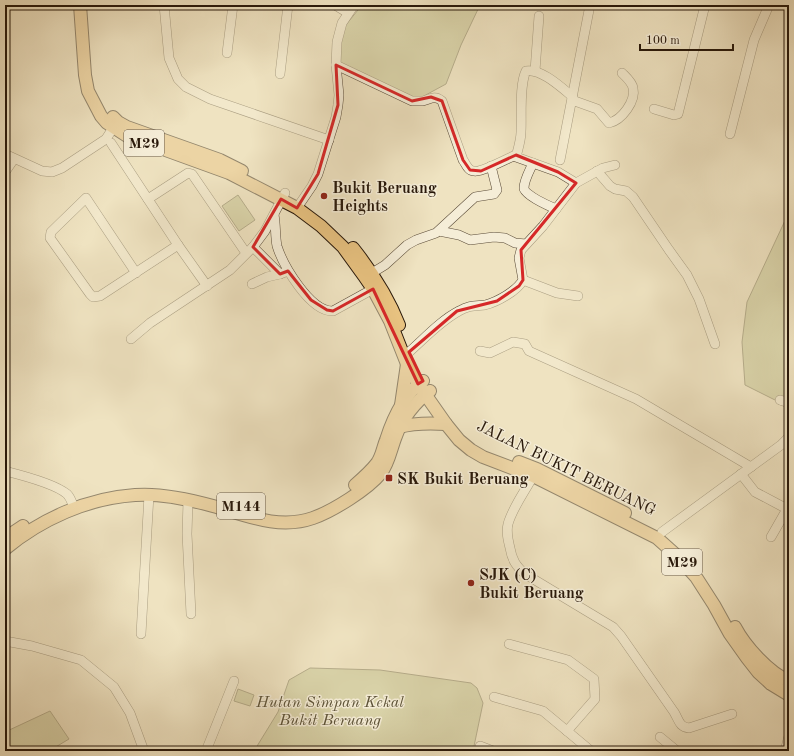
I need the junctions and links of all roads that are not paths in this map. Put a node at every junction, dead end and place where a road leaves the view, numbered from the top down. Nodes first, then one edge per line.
1 (80, 5) edge
2 (87, 5) edge
3 (164, 5) edge
4 (233, 5) edge
5 (288, 5) edge
6 (335, 5) edge
7 (354, 5) edge
8 (590, 5) edge
9 (705, 5) edge
10 (769, 5) edge
11 (348, 13) junction
12 (539, 16) dead end
13 (227, 53) dead end
14 (336, 65) junction
15 (535, 71) junction
16 (622, 72) dead end
17 (280, 74) dead end
18 (573, 98) junction
19 (654, 109) dead end
20 (113, 128) junction
21 (730, 134) dead end
22 (329, 140) junction
23 (111, 143) dead end
24 (5, 154) edge
25 (516, 155) junction
26 (14, 159) junction
27 (560, 160) dead end
28 (533, 163) junction
29 (615, 165) dead end
30 (491, 166) junction
31 (597, 171) junction
32 (5, 172) edge
33 (576, 183) junction
34 (283, 196) junction
35 (148, 199) junction
36 (299, 205) junction
37 (556, 209) junction
38 (274, 215) junction
39 (439, 231) junction
40 (526, 244) junction
41 (178, 245) junction
42 (253, 247) junction
43 (246, 253) junction
44 (284, 272) junction
45 (136, 273) junction
46 (372, 273) junction
47 (523, 280) junction
48 (252, 284) dead end
49 (207, 286) junction
50 (373, 289) junction
51 (578, 296) dead end
52 (131, 339) dead end
53 (715, 344) dead end
54 (480, 350) dead end
55 (408, 358) junction
56 (420, 382) junction
57 (427, 393) junction
58 (401, 404) junction
59 (446, 424) junction
60 (399, 427) junction
61 (789, 438) edge
62 (751, 467) junction
63 (5, 471) edge
64 (535, 473) junction
65 (741, 474) junction
66 (148, 495) junction
67 (188, 501) junction
68 (73, 504) junction
69 (788, 510) edge
70 (662, 532) junction
71 (771, 537) dead end
72 (5, 538) edge
73 (5, 549) edge
74 (191, 614) dead end
75 (141, 634) dead end
76 (5, 641) edge
77 (509, 644) dead end
78 (234, 681) dead end
79 (789, 681) edge
80 (789, 695) edge
81 (494, 697) dead end
82 (732, 714) dead end
83 (567, 731) junction
84 (789, 736) edge
85 (660, 737) dead end
86 (480, 746) dead end
87 (144, 751) edge
88 (206, 751) edge
89 (494, 751) edge
90 (592, 751) edge
91 (677, 751) edge
92 (785, 751) edge

1 - 20 main road, JALAN BUKIT BERUANG / M29
2 - 34 main road, JALAN BUKIT BERUANG / M29
3 - 22 street
4 - 13 street
5 - 17 street
6 - 11 street
7 - 11 street
8 - 18 street
9 - 19 street
10 - 21 street
11 - 14 street
12 - 15 street
14 - 22 street
14 - 30 street
15 - 18 street
15 - 25 street
16 - 18 street
18 - 27 street
20 - 26 street
20 - 34 main road, JALAN BUKIT BERUANG / M29
22 - 36 street
23 - 35 street
24 - 26 street
25 - 28 street
25 - 30 street
26 - 32 street
28 - 33 street
28 - 37 street
29 - 31 street
30 - 39 street
31 - 33 street
31 - 53 street
33 - 37 street
34 - 36 main road, JALAN BUKIT BERUANG / M29
34 - 38 street
35 - 41 street
35 - 43 street
36 - 46 main road, JALAN BUKIT BERUANG / M29
36 - 50 main road, JALAN BUKIT BERUANG / M29
37 - 40 street
38 - 42 street
38 - 44 street
39 - 40 street
39 - 46 street
40 - 47 street
41 - 45 street
41 - 49 street
42 - 43 street
42 - 44 street
43 - 49 street
44 - 48 street
44 - 50 street
45 - 45 street
46 - 55 main road, JALAN BUKIT BERUANG / M29
47 - 51 street
47 - 55 street
49 - 52 street
50 - 55 main road, JALAN BUKIT BERUANG / M29
54 - 62 street
55 - 56 main road, JALAN BUKIT BERUANG / M29
55 - 58 main road
56 - 57 main road, JALAN BUKIT BERUANG / M29
56 - 58 main road, M144
57 - 59 main road, JALAN BUKIT BERUANG / M29
57 - 60 main road, M144
57 - 64 main road, JALAN BUKIT BERUANG / M29
58 - 68 main road, M144
59 - 60 main road
59 - 64 main road, JALAN BUKIT BERUANG / M29
60 - 67 main road, M144
61 - 62 street
62 - 65 street
63 - 68 street
64 - 70 main road, JALAN BUKIT BERUANG / M29
64 - 80 main road, JALAN BUKIT BERUANG / M29
64 - 82 street
65 - 69 street
65 - 70 street
66 - 67 main road, M144
66 - 68 main road, M144
66 - 75 street
67 - 74 street
68 - 72 main road, M144
68 - 73 main road, M144
69 - 71 street
70 - 79 main road, JALAN BUKIT BERUANG / M29
76 - 87 street
77 - 83 street
78 - 88 street
81 - 83 street
83 - 90 street
84 - 92 street
85 - 91 street
86 - 89 street

